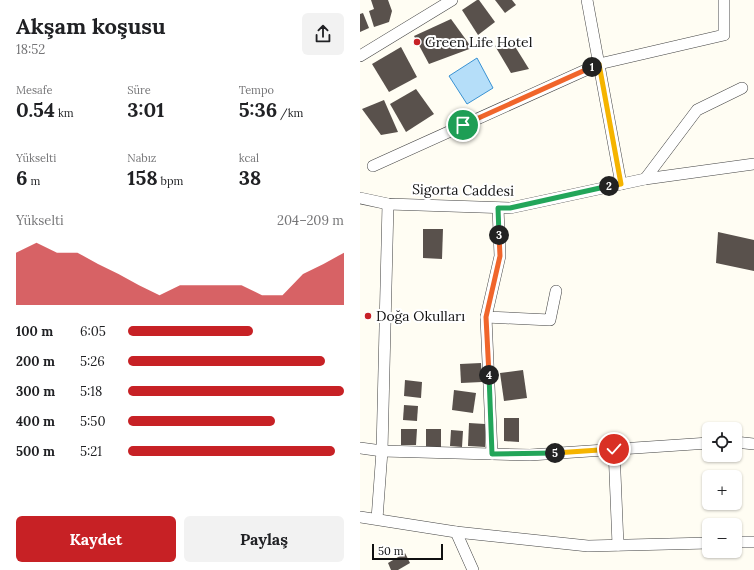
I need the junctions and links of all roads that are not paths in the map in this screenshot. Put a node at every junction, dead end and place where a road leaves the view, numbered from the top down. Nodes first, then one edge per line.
1 (452, 0) edge
2 (587, 0) edge
3 (724, 0) edge
4 (360, 56) edge
5 (599, 64) junction
6 (742, 88) dead end
7 (754, 164) edge
8 (373, 166) dead end
9 (644, 178) junction
10 (621, 184) junction
11 (360, 198) edge
12 (388, 204) junction
13 (498, 208) junction
14 (556, 291) dead end
15 (486, 317) junction
16 (702, 443) edge
17 (742, 443) edge
18 (754, 444) edge
19 (360, 448) edge
20 (614, 449) junction
21 (382, 451) junction
22 (492, 454) junction
23 (360, 517) edge
24 (377, 519) junction
25 (456, 532) junction
26 (742, 542) edge
27 (754, 542) edge
28 (702, 543) edge
29 (618, 545) junction
30 (470, 568) edge

1 - 4 street
2 - 5 street
3 - 5 street
5 - 8 street
5 - 10 street
6 - 9 street
7 - 9 street, Sigorta Caddesi
9 - 10 street, Sigorta Caddesi
10 - 13 street, Sigorta Caddesi
11 - 12 street, Sigorta Caddesi
12 - 13 street, Sigorta Caddesi
12 - 21 street
13 - 15 street
14 - 15 street
15 - 22 street
16 - 20 street
17 - 18 street
19 - 21 street
20 - 22 street
20 - 29 street
21 - 22 street
21 - 24 street
23 - 24 street
24 - 25 street
25 - 29 street
25 - 30 street
26 - 27 street
28 - 29 street

